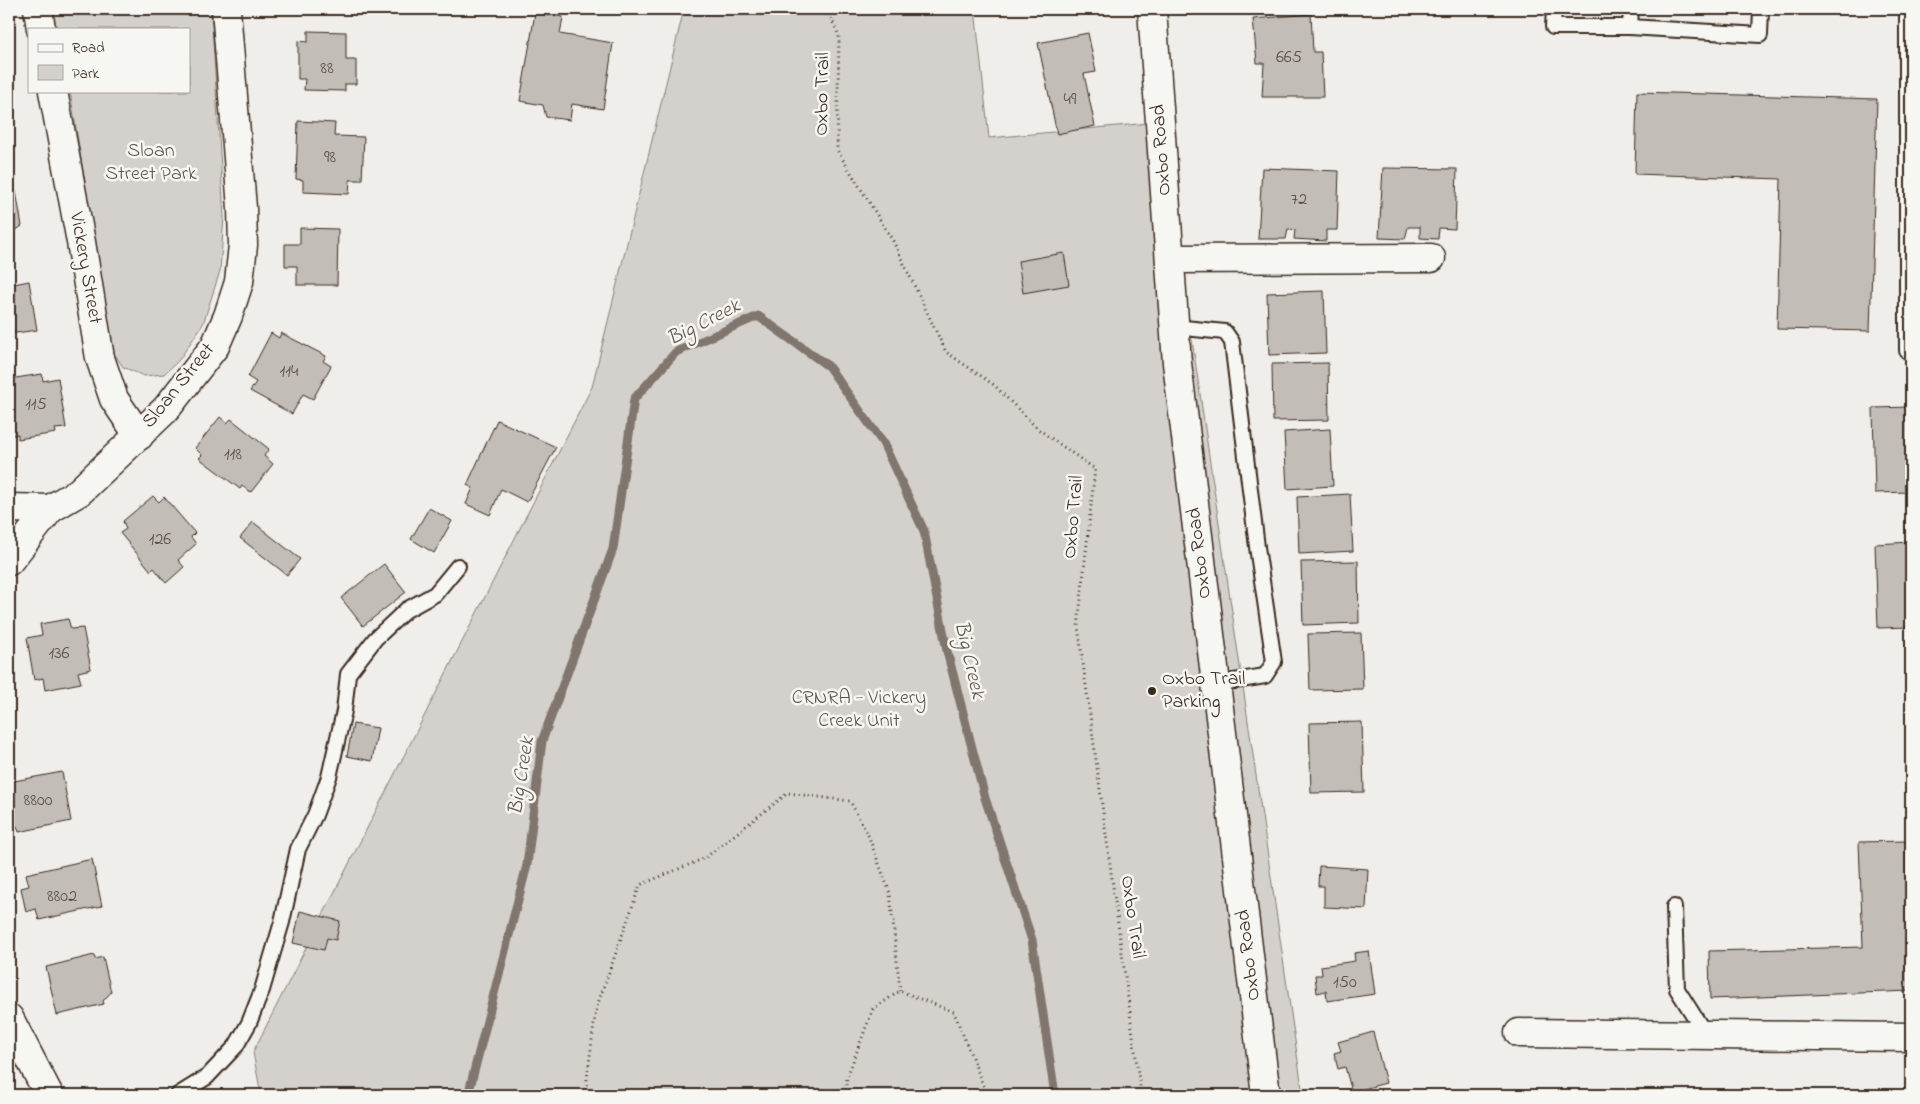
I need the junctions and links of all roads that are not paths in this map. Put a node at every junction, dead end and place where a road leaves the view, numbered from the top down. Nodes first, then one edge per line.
1 (38, 9) edge
2 (226, 9) edge
3 (1152, 9) edge
4 (1554, 9) edge
5 (1631, 9) edge
6 (1761, 9) edge
7 (1907, 9) edge
8 (1630, 27) junction
9 (41, 28) edge
10 (53, 92) edge
11 (1431, 258) dead end
12 (1170, 259) junction
13 (1174, 326) junction
14 (1911, 352) edge
15 (139, 436) junction
16 (9, 508) edge
17 (50, 509) junction
18 (9, 561) edge
19 (458, 566) dead end
20 (1216, 684) junction
21 (1674, 907) dead end
22 (9, 1018) edge
23 (1519, 1033) dead end
24 (1706, 1035) junction
25 (1911, 1037) edge
26 (49, 1095) edge
27 (178, 1095) edge
28 (1266, 1095) edge

1 - 9 street
2 - 15 street, Sloan Street
3 - 12 street, Oxbo Road
4 - 8 lane
5 - 8 lane
6 - 8 lane
7 - 14 lane
10 - 15 street, Vickery Street
11 - 12 street
12 - 13 street, Oxbo Road
13 - 20 street, Oxbo Road
13 - 20 lane
15 - 17 street, Sloan Street
16 - 17 street
17 - 18 street, Sloan Street
19 - 27 lane
20 - 28 street, Oxbo Road
21 - 24 lane
22 - 26 street
23 - 24 street
24 - 25 street

